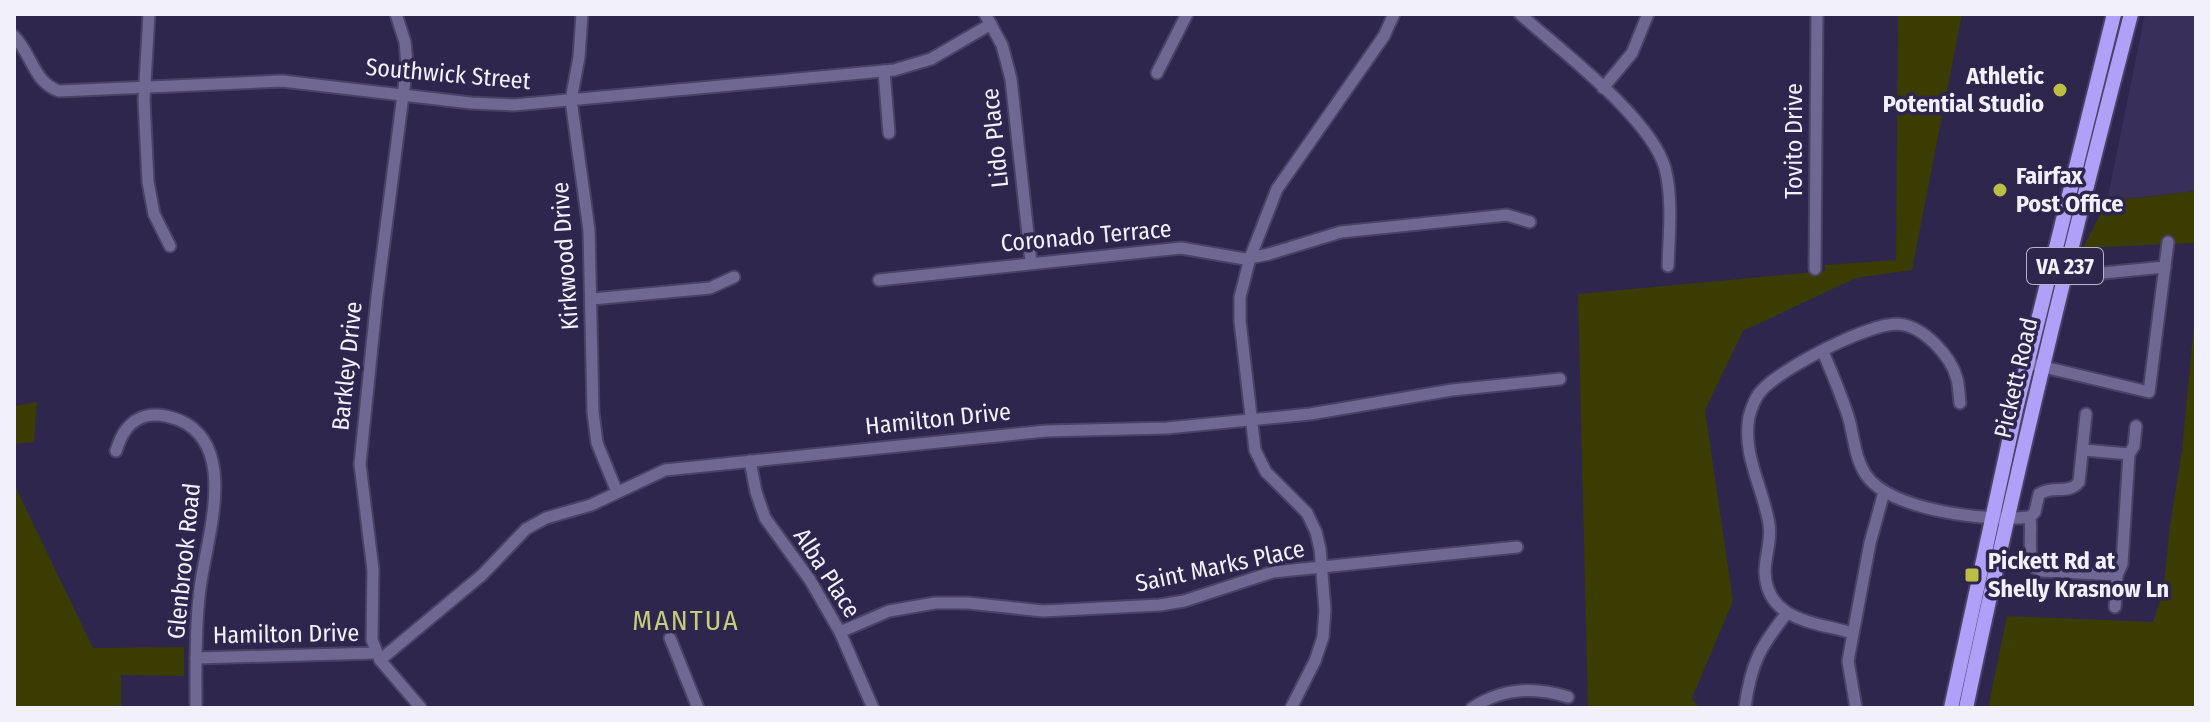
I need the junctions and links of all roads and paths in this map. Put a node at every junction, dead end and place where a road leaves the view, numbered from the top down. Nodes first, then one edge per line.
1 (149, 14) edge
2 (396, 14) edge
3 (582, 14) edge
4 (1187, 14) edge
5 (1394, 14) edge
6 (1520, 14) edge
7 (1648, 14) edge
8 (1817, 14) edge
9 (2114, 14) edge
10 (2131, 14) edge
11 (988, 19) edge
12 (14, 36) edge
13 (884, 71) junction
14 (1157, 73) dead end
15 (145, 88) junction
16 (1603, 88) junction
17 (403, 94) junction
18 (571, 100) junction
19 (889, 133) dead end
20 (1530, 222) dead end
21 (2168, 242) dead end
22 (170, 246) dead end
23 (1250, 258) junction
24 (1031, 262) junction
25 (1668, 266) dead end
26 (2165, 267) junction
27 (1815, 269) dead end
28 (2064, 272) junction
29 (734, 277) dead end
30 (879, 280) dead end
31 (592, 299) junction
32 (1823, 352) junction
33 (2034, 365) junction
34 (1560, 379) dead end
35 (1960, 403) dead end
36 (2086, 414) dead end
37 (1249, 420) junction
38 (2136, 426) dead end
39 (2084, 450) junction
40 (116, 451) dead end
41 (2129, 454) junction
42 (750, 461) junction
43 (617, 492) junction
44 (1884, 492) junction
45 (2030, 517) junction
46 (1991, 519) junction
47 (2006, 520) junction
48 (1517, 547) dead end
49 (1322, 566) junction
50 (2117, 575) junction
51 (2115, 607) dead end
52 (1787, 613) junction
53 (840, 632) junction
54 (1852, 633) junction
55 (670, 638) dead end
56 (378, 656) junction
57 (196, 658) junction
58 (1568, 697) dead end
59 (196, 708) edge
60 (421, 708) edge
61 (698, 708) edge
62 (873, 708) edge
63 (1291, 708) edge
64 (1472, 708) edge
65 (1744, 708) edge
66 (1856, 708) edge
67 (1951, 708) edge
68 (1966, 708) edge

1 - 15 street
2 - 17 street, Barkley Drive
3 - 18 street, Kirkwood Drive
4 - 14 street
5 - 23 street
6 - 16 street
7 - 16 street
8 - 27 street, Tovito Drive
9 - 33 main road, Pickett Road / VA 237
10 - 28 main road, Pickett Road / VA 237
11 - 13 street, Southwick Street
11 - 24 street, Lido Place
12 - 15 street, Southwick Street
13 - 18 street, Southwick Street
13 - 19 street
15 - 17 street, Southwick Street
15 - 22 street
16 - 25 street
17 - 18 street, Southwick Street
17 - 56 street, Barkley Drive
18 - 31 street, Kirkwood Drive
20 - 23 street, Coronado Terrace
21 - 26 street
23 - 24 street, Coronado Terrace
23 - 37 street
24 - 30 street, Coronado Terrace
26 - 28 street
26 - 33 street
28 - 33 main road, Pickett Road / VA 237
29 - 31 street
31 - 43 street, Kirkwood Drive
32 - 35 street
32 - 44 street
32 - 52 street
33 - 46 main road, Pickett Road / VA 237
33 - 47 main road, Pickett Road / VA 237
34 - 37 street, Hamilton Drive
36 - 39 street
37 - 42 street, Hamilton Drive
37 - 49 street
38 - 41 street
39 - 41 street
39 - 45 street
40 - 57 street, Glenbrook Road
41 - 50 street
42 - 43 street, Hamilton Drive
42 - 53 street, Alba Place
43 - 56 street, Hamilton Drive
44 - 46 street
44 - 54 street
45 - 47 street
45 - 50 street
46 - 47 street
46 - 67 main road, Pickett Road / VA 237
47 - 68 main road, Pickett Road / VA 237
48 - 49 street, Saint Marks Place
49 - 53 street, Saint Marks Place
49 - 63 street
50 - 51 street
52 - 54 street
52 - 65 street
53 - 62 street, Alba Place
54 - 66 street
55 - 61 street
56 - 57 street, Hamilton Drive
56 - 60 street
57 - 59 street, Glenbrook Road
58 - 64 street

